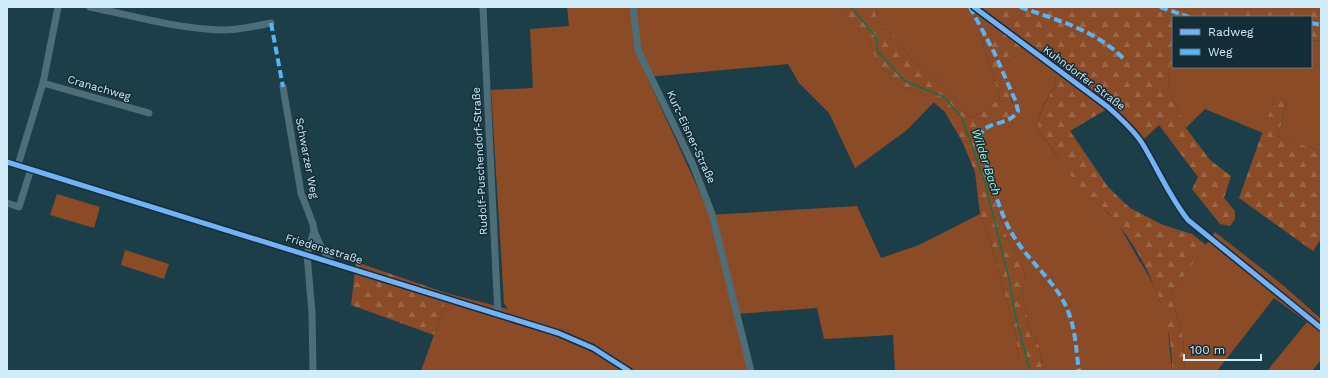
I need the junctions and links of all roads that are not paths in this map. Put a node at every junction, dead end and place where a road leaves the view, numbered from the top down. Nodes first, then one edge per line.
1 (58, 7) edge
2 (90, 7) edge
3 (483, 7) edge
4 (633, 7) edge
5 (974, 7) edge
6 (271, 23) dead end
7 (43, 83) junction
8 (283, 87) dead end
9 (149, 113) dead end
10 (7, 162) edge
11 (18, 165) junction
12 (31, 169) junction
13 (7, 204) edge
14 (314, 231) junction
15 (317, 240) junction
16 (308, 254) junction
17 (331, 261) junction
18 (498, 315) junction
19 (1321, 328) edge
20 (313, 371) edge
21 (629, 371) edge
22 (752, 371) edge

1 - 7 street
2 - 6 street
3 - 18 street, Rudolf-Puschendorf-Straße
4 - 22 street, Kurt-Eisner-Straße
5 - 19 street, Kuhndorfer Straße
7 - 9 street, Cranachweg
7 - 11 street
8 - 14 street, Schwarzer Weg
10 - 11 street, Friedensstraße
11 - 12 street, Friedensstraße
12 - 13 street
12 - 16 street, Friedensstraße
14 - 15 street
14 - 16 street, Schwarzer Weg
15 - 16 street
15 - 17 street
16 - 17 street, Friedensstraße
16 - 20 street, Schwarzer Weg
17 - 18 street, Friedensstraße
18 - 21 street, Friedensstraße

